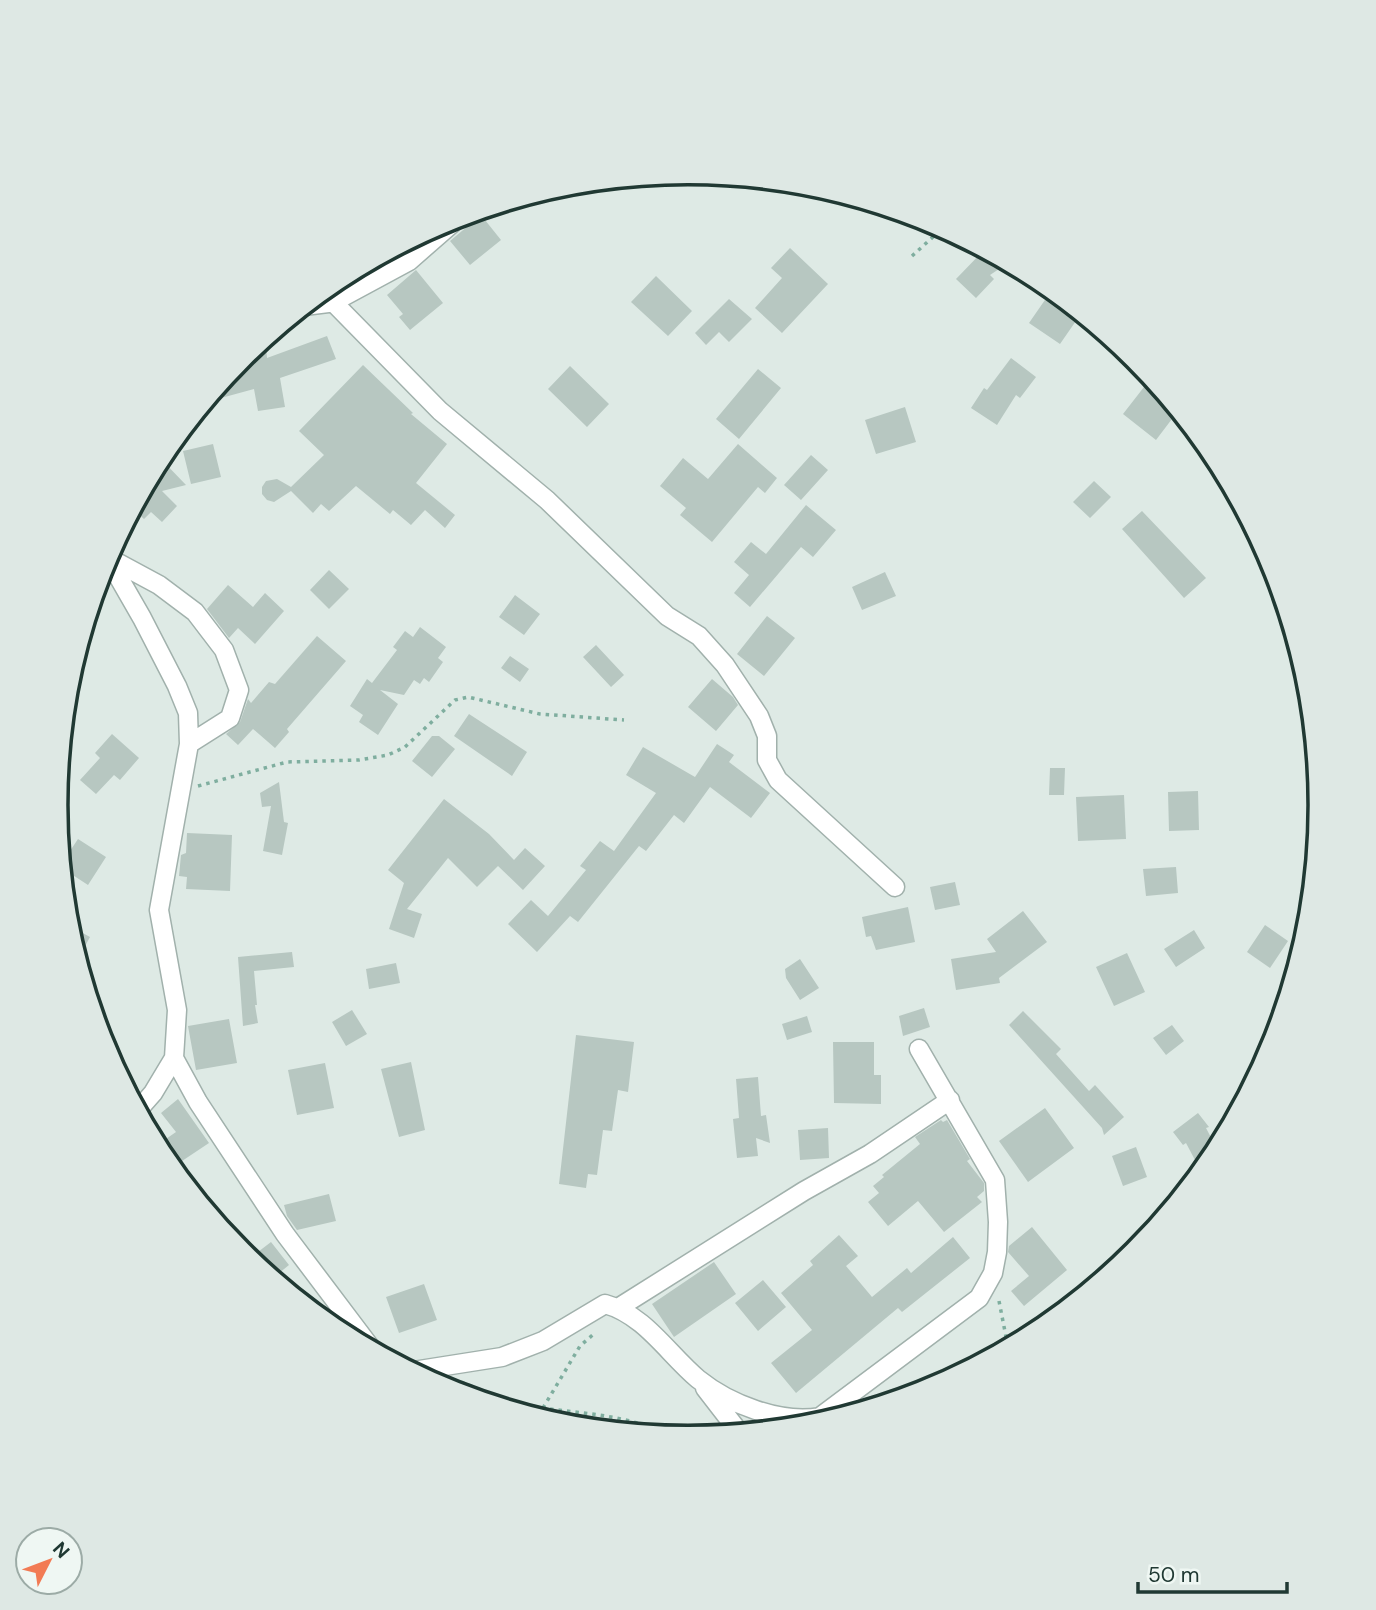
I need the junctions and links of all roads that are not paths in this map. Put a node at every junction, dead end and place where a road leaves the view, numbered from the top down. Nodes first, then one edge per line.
1 (428, 243) edge
2 (332, 301) junction
3 (327, 302) edge
4 (117, 563) edge
5 (114, 570) edge
6 (188, 744) junction
7 (895, 887) dead end
8 (919, 1049) dead end
9 (174, 1058) junction
10 (950, 1100) junction
11 (144, 1103) edge
12 (612, 1306) junction
13 (356, 1328) edge
14 (429, 1368) edge
15 (699, 1379) junction
16 (833, 1407) edge
17 (783, 1417) edge
18 (732, 1423) edge

1 - 2 street
2 - 3 street
2 - 7 street
4 - 6 street
5 - 6 street
6 - 9 street
8 - 10 street
9 - 11 street
9 - 13 street
10 - 12 street
10 - 16 street
12 - 14 street
12 - 15 street
15 - 17 street
15 - 18 street

